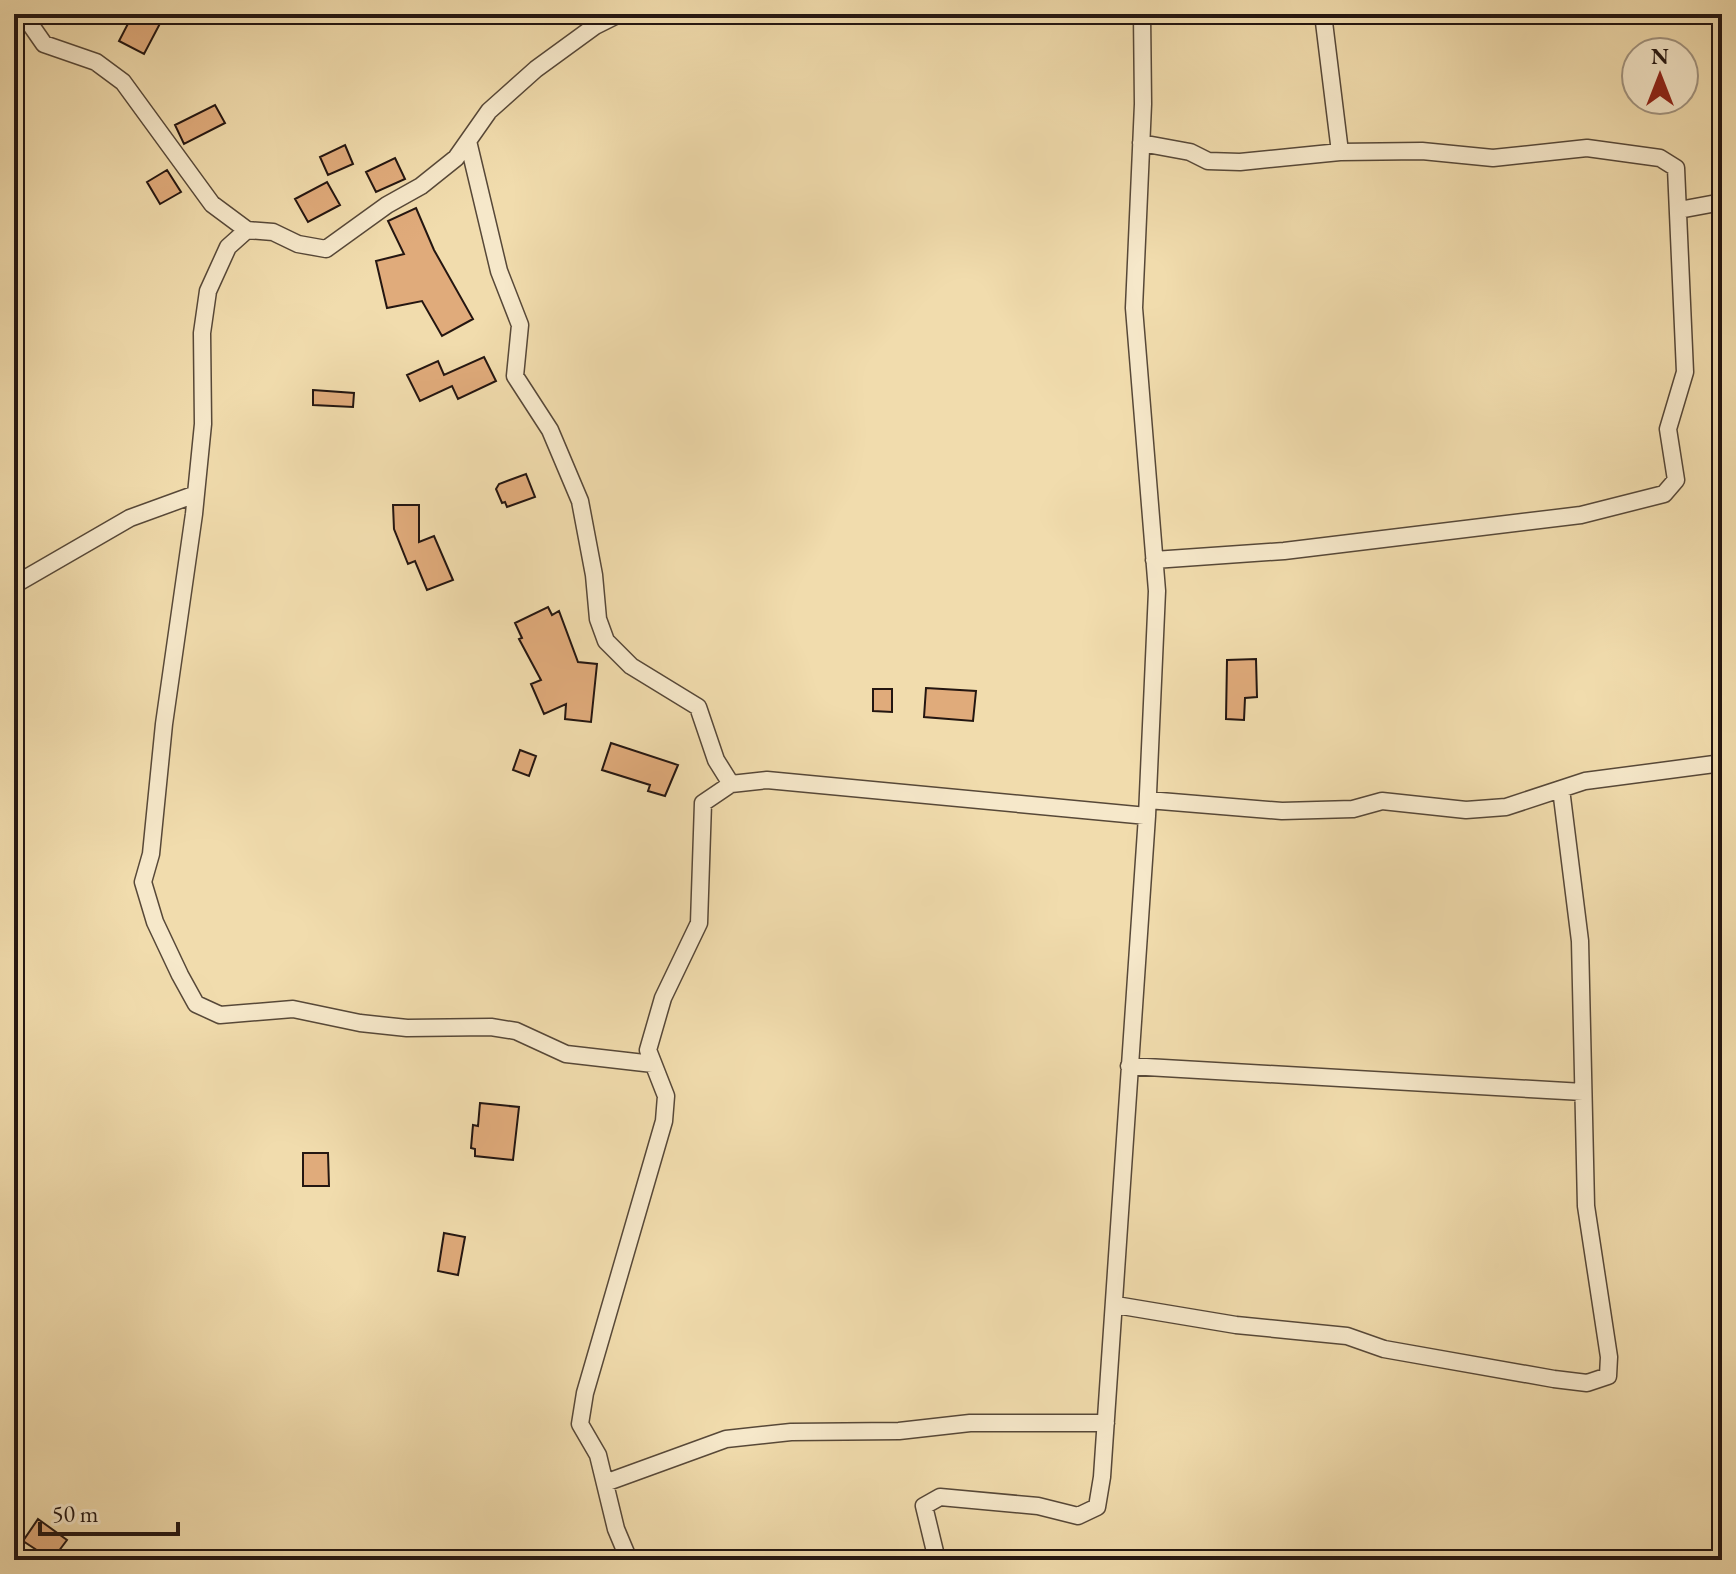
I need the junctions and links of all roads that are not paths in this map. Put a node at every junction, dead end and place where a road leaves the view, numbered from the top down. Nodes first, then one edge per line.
1 (17, 14) edge
2 (619, 14) edge
3 (1142, 14) edge
4 (1323, 14) edge
5 (468, 141) junction
6 (1141, 143) junction
7 (1340, 152) junction
8 (1722, 202) edge
9 (1679, 210) junction
10 (247, 230) junction
11 (196, 494) junction
12 (1154, 560) junction
13 (14, 585) edge
14 (1722, 763) edge
15 (731, 784) junction
16 (1561, 789) junction
17 (1148, 808) junction
18 (653, 1064) junction
19 (1129, 1066) junction
20 (1583, 1092) junction
21 (1116, 1305) junction
22 (1106, 1423) junction
23 (605, 1483) junction
24 (629, 1560) edge
25 (937, 1560) edge

1 - 10 street
2 - 5 street
3 - 6 street
4 - 7 street
5 - 10 street
5 - 15 street
6 - 7 street
6 - 12 street
7 - 9 street
8 - 9 street
9 - 12 street
10 - 11 street
11 - 13 street
11 - 18 street
12 - 17 street
14 - 16 street
15 - 17 street
15 - 18 street
16 - 17 street
16 - 20 street
17 - 19 street
18 - 23 street
19 - 20 street
19 - 21 street
20 - 21 street
21 - 22 street
22 - 23 street
22 - 25 street
23 - 24 street

